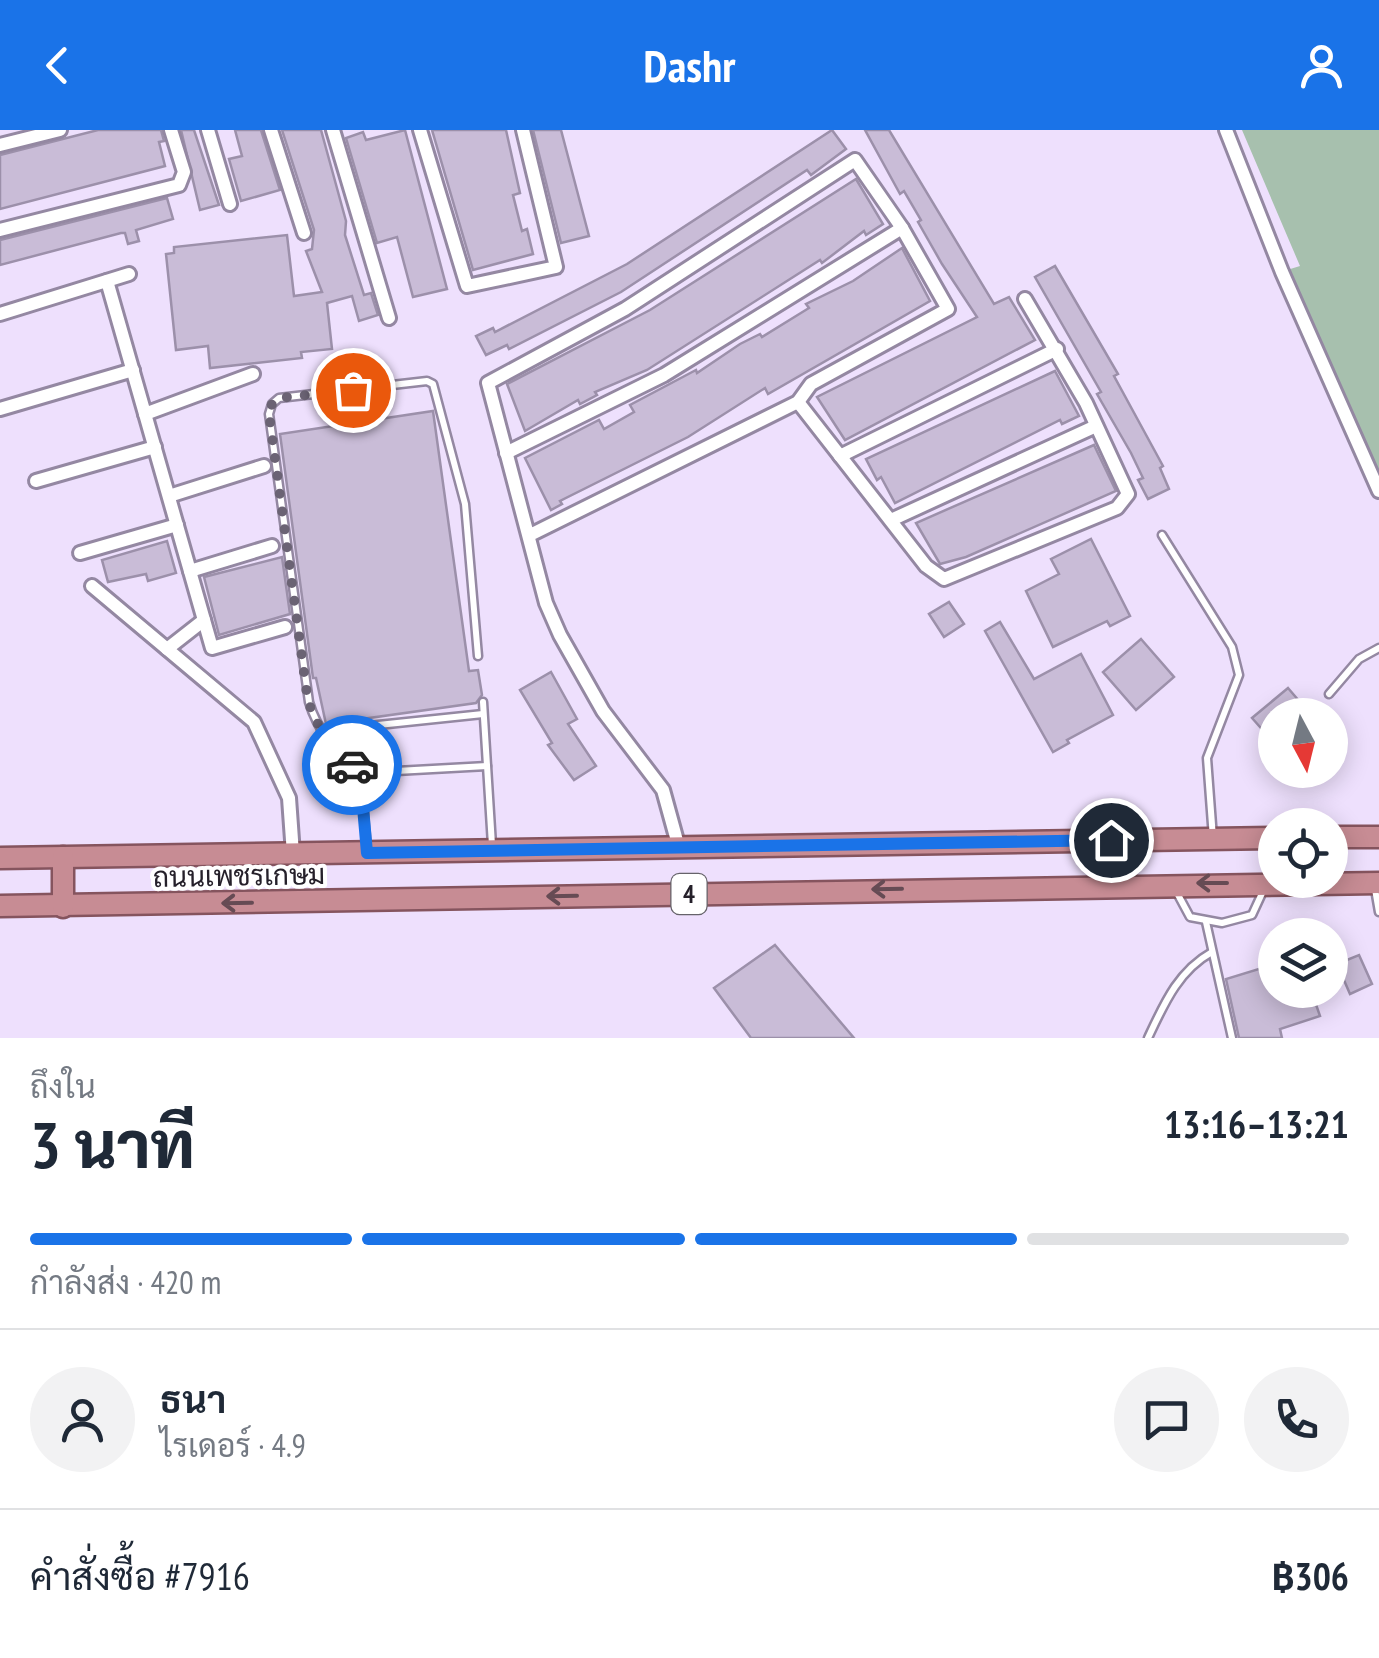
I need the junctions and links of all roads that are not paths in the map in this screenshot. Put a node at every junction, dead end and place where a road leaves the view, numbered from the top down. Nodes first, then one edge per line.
1 (60, 130) edge
2 (171, 130) edge
3 (208, 130) edge
4 (271, 130) edge
5 (333, 130) edge
6 (420, 130) edge
7 (523, 130) edge
8 (1226, 130) edge
9 (0, 145) edge
10 (230, 204) dead end
11 (902, 228) junction
12 (0, 230) edge
13 (304, 233) dead end
14 (129, 274) dead end
15 (107, 280) junction
16 (1025, 299) dead end
17 (0, 314) edge
18 (389, 318) dead end
19 (1057, 349) junction
20 (133, 370) junction
21 (253, 374) dead end
22 (798, 402) junction
23 (0, 409) edge
24 (145, 414) junction
25 (1096, 426) junction
26 (154, 447) junction
27 (506, 453) junction
28 (840, 456) junction
29 (264, 466) dead end
30 (36, 481) dead end
31 (1379, 492) edge
32 (169, 496) junction
33 (890, 520) junction
34 (177, 525) junction
35 (530, 535) junction
36 (1162, 535) dead end
37 (272, 546) dead end
38 (80, 553) dead end
39 (190, 571) junction
40 (92, 586) dead end
41 (204, 620) junction
42 (284, 627) dead end
43 (1379, 648) edge
44 (167, 649) junction
45 (478, 656) dead end
46 (1329, 694) dead end
47 (483, 702) dead end
48 (484, 714) junction
49 (321, 731) junction
50 (487, 766) junction
51 (360, 773) junction
52 (1348, 837) edge
53 (1379, 837) edge
54 (1258, 838) edge
55 (1213, 839) junction
56 (679, 848) junction
57 (492, 851) junction
58 (367, 853) junction
59 (292, 854) junction
60 (63, 857) junction
61 (0, 858) edge
62 (1348, 882) edge
63 (1376, 882) edge
64 (1258, 883) edge
65 (1173, 884) junction
66 (1259, 898) edge
67 (0, 906) edge
68 (63, 906) junction
69 (1379, 912) edge
70 (1206, 922) junction
71 (1212, 952) junction
72 (1148, 1038) edge
73 (1232, 1038) edge

1 - 9 street
2 - 12 street
3 - 10 street
4 - 13 street
5 - 18 street
6 - 7 street
8 - 31 street
11 - 22 street
11 - 27 street
11 - 27 street
14 - 15 street
15 - 17 street
15 - 20 street
16 - 19 street
19 - 25 street
19 - 28 street
20 - 23 street
20 - 24 street
21 - 24 street
22 - 28 street
22 - 35 street
24 - 26 street
25 - 33 street
25 - 33 street
26 - 30 street
26 - 32 street
27 - 35 street
28 - 33 street
29 - 32 street
32 - 34 street
34 - 38 street
34 - 39 street
35 - 56 street
36 - 55 lane
37 - 39 street
39 - 41 street
40 - 44 street
41 - 42 street
41 - 44 street
43 - 46 lane
44 - 59 street
45 - 49 lane
47 - 48 lane
48 - 49 lane
48 - 50 lane
49 - 51 lane
50 - 51 lane
50 - 57 lane
51 - 58 lane
52 - 53 highway
54 - 55 highway, ถนนเพชรเกษม / 4
55 - 56 highway, ถนนเพชรเกษม / 4
56 - 57 highway, ถนนเพชรเกษม / 4
57 - 58 highway, ถนนเพชรเกษม / 4
58 - 59 highway, ถนนเพชรเกษม / 4
59 - 60 highway, ถนนเพชรเกษม / 4
60 - 61 highway, ถนนเพชรเกษม / 4
60 - 68 highway
62 - 63 highway, ถนนเพชรเกษม / 4
63 - 69 lane
64 -> 65 highway, ถนนเพชรเกษม / 4
65 -> 68 highway, ถนนเพชรเกษม / 4
65 - 70 lane
66 - 70 lane
67 - 68 highway, ถนนเพชรเกษม / 4
70 - 71 lane
71 - 72 lane
71 - 73 lane

